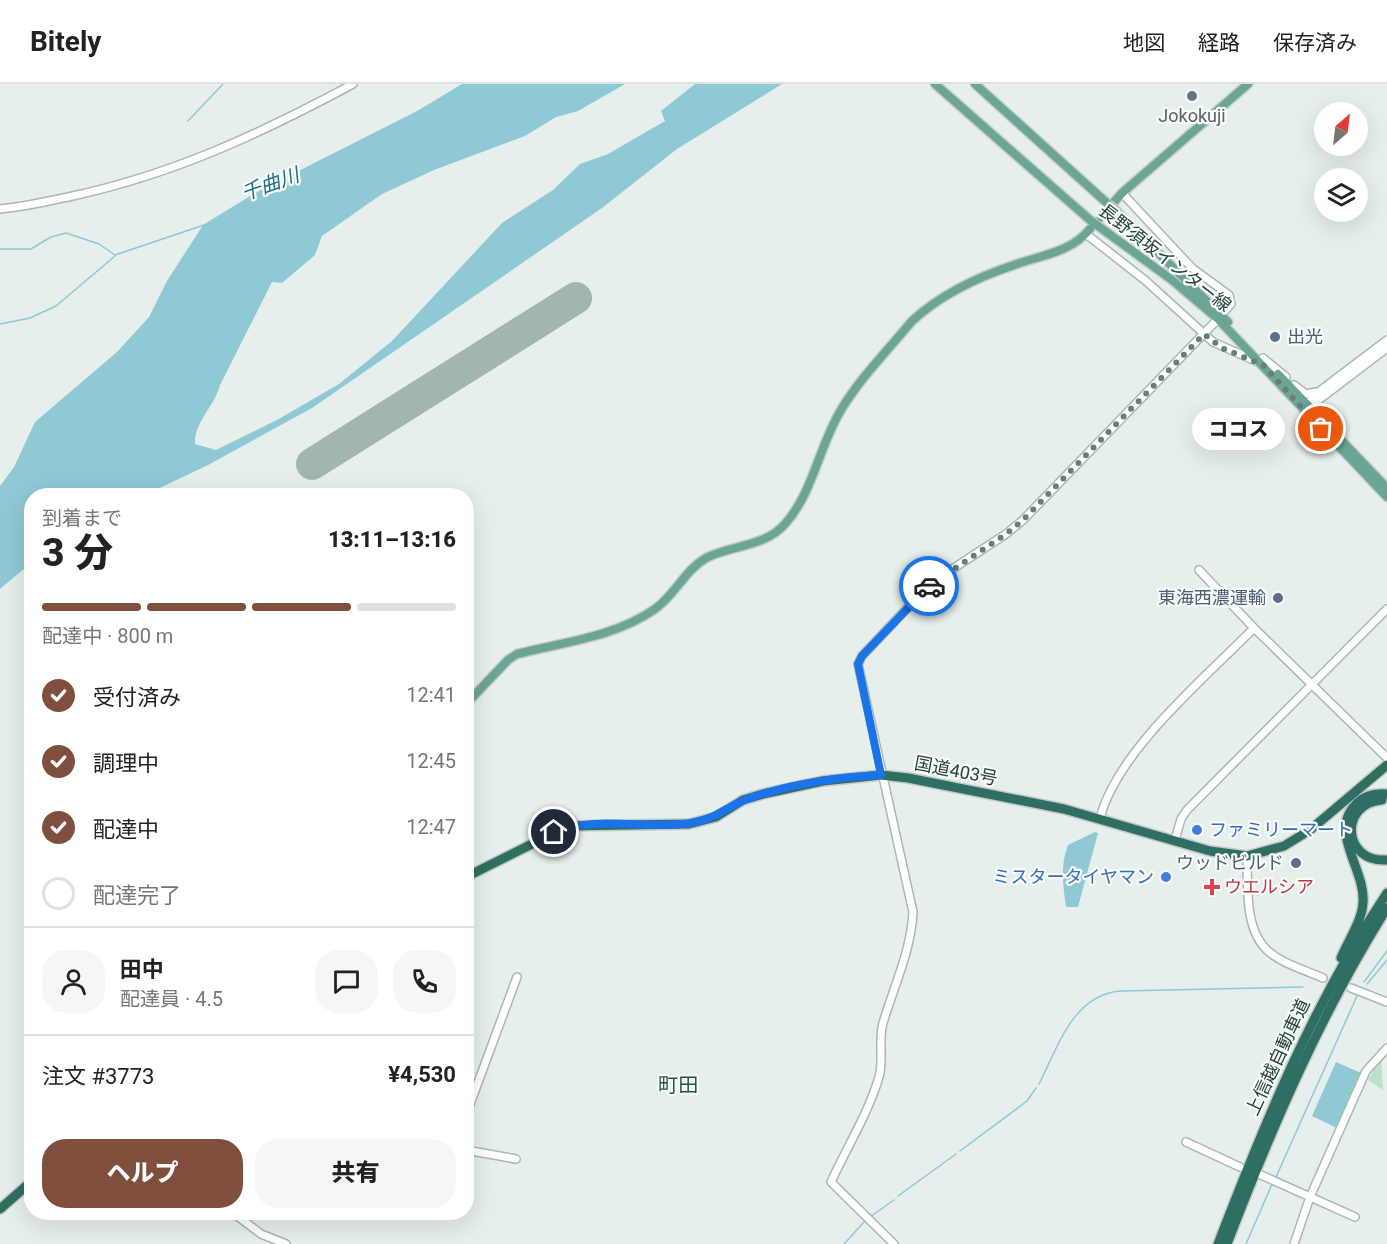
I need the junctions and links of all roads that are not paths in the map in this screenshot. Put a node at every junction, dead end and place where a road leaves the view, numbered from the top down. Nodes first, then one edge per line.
1 (353, 84) edge
2 (935, 84) edge
3 (975, 84) edge
4 (1248, 84) edge
5 (1122, 194) junction
6 (0, 209) edge
7 (1101, 217) dead end
8 (1088, 231) joint
9 (1219, 317) junction
10 (1204, 334) junction
11 (1387, 340) edge
12 (1387, 348) edge
13 (1263, 362) junction
14 (1321, 390) junction
15 (1306, 407) junction
16 (1387, 488) edge
17 (1387, 497) edge
18 (1199, 570) dead end
19 (1387, 609) edge
20 (1254, 628) junction
21 (1312, 685) junction
22 (474, 696) edge
23 (1387, 758) edge
24 (1387, 765) edge
25 (881, 775) junction
26 (1387, 794) edge
27 (1387, 800) edge
28 (1100, 818) junction
29 (1176, 840) junction
30 (1247, 856) junction
31 (1387, 860) edge
32 (474, 873) edge
33 (1387, 893) edge
34 (1387, 908) edge
35 (1387, 915) edge
36 (516, 977) dead end
37 (1323, 978) dead end
38 (1351, 988) dead end
39 (1333, 1000) junction
40 (1387, 1002) edge
41 (1307, 1032) junction
42 (1387, 1048) edge
43 (474, 1093) edge
44 (1186, 1142) dead end
45 (474, 1151) edge
46 (516, 1159) dead end
47 (1240, 1167) dead end
48 (1261, 1175) dead end
49 (24, 1188) edge
50 (1311, 1197) junction
51 (0, 1209) edge
52 (1355, 1217) dead end
53 (243, 1220) edge
54 (286, 1244) edge
55 (894, 1244) edge
56 (1218, 1244) edge
57 (1227, 1244) edge
58 (1294, 1244) edge

1 - 6 street
2 - 9 main road, 長野須坂インター線
3 - 9 main road, 長野須坂インター線
4 - 5 main road
5 - 7 main road
5 - 9 street
8 - 10 street
8 - 22 main road
9 - 10 street
9 - 13 main road, 長野須坂インター線
10 - 13 street
10 - 25 street
11 - 14 street
12 - 15 street
13 - 14 street
13 - 15 main road, 長野須坂インター線
14 - 15 street
15 - 16 main road, 長野須坂インター線
15 - 17 main road, 長野須坂インター線
18 - 20 street
19 - 21 street
20 - 21 street
20 - 28 street
21 - 23 street
21 - 29 street
24 - 30 highway, 国道403号
25 - 28 highway, 国道403号
25 - 32 highway, 国道403号
25 - 55 street
26 - 41 highway
27 - 31 highway
28 - 29 highway, 国道403号
29 - 30 highway, 国道403号
30 - 37 street
33 - 41 highway, 上信越自動車道
34 - 39 highway, 上信越自動車道
35 - 39 highway
36 - 43 street
38 - 40 street
39 - 57 highway, 上信越自動車道
41 - 56 highway, 上信越自動車道
42 - 50 street
44 - 47 street
45 - 46 street
48 - 50 street
49 - 51 highway
50 - 52 street
50 - 58 street
53 - 54 street

